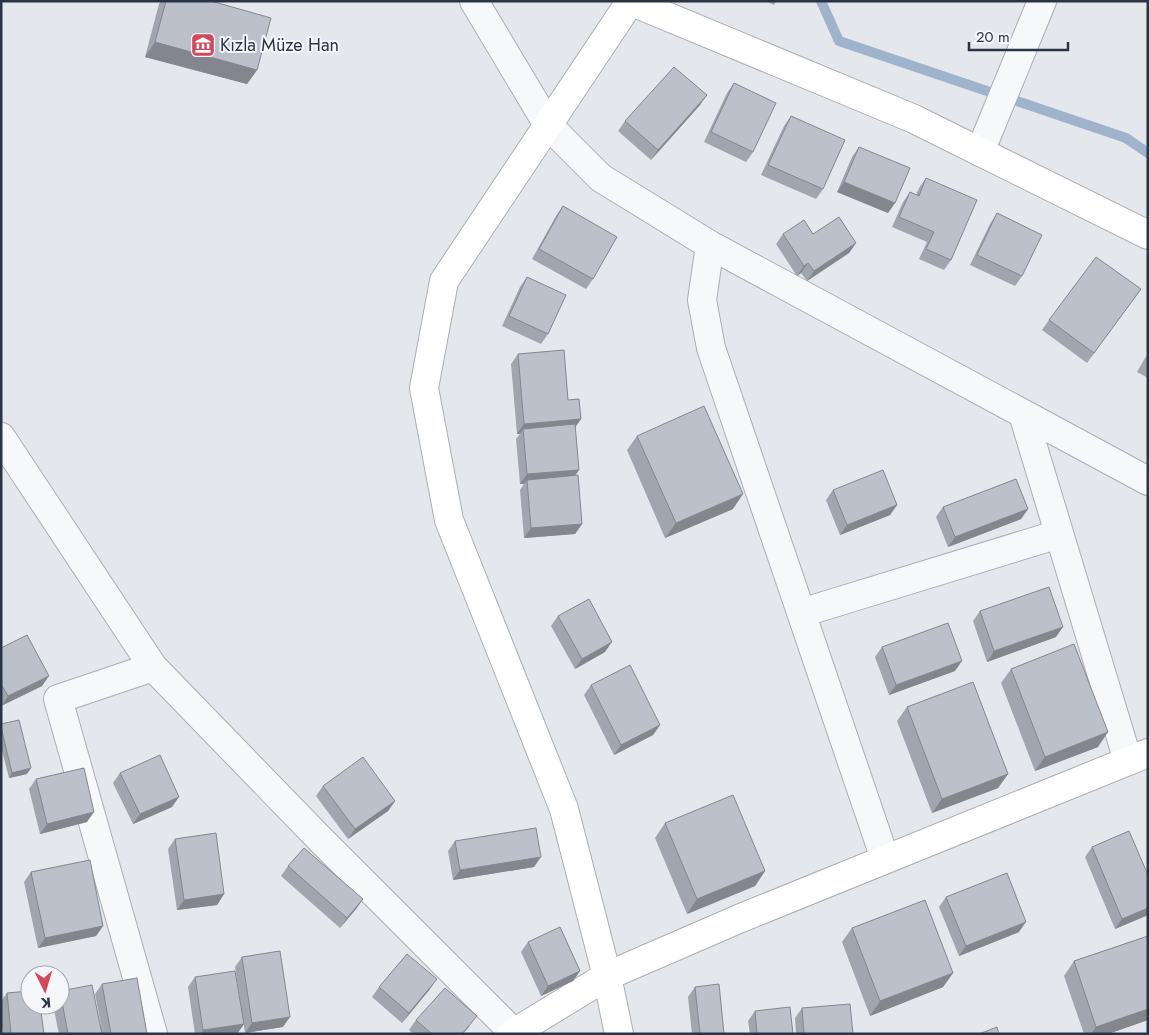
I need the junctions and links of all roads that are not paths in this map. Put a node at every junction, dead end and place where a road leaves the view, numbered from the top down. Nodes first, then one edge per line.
1 (474, 1) edge
2 (630, 1) edge
3 (1042, 1) edge
4 (548, 125) junction
5 (980, 152) junction
6 (1148, 235) edge
7 (710, 245) junction
8 (1023, 414) junction
9 (1, 437) edge
10 (1148, 481) edge
11 (1060, 534) junction
12 (801, 613) junction
13 (153, 667) junction
14 (1138, 757) edge
15 (885, 859) junction
16 (607, 976) junction
17 (513, 1033) edge
18 (153, 1034) edge
19 (619, 1034) edge

1 - 4 street
2 - 4 street
2 - 5 street
3 - 5 street
4 - 7 street
4 - 16 street
5 - 6 street
7 - 8 street
7 - 12 street
8 - 10 street
8 - 11 street
9 - 13 street
11 - 12 street
11 - 14 street
12 - 15 street
13 - 17 street
13 - 18 street
14 - 15 street
15 - 16 street
16 - 17 street
16 - 19 street

